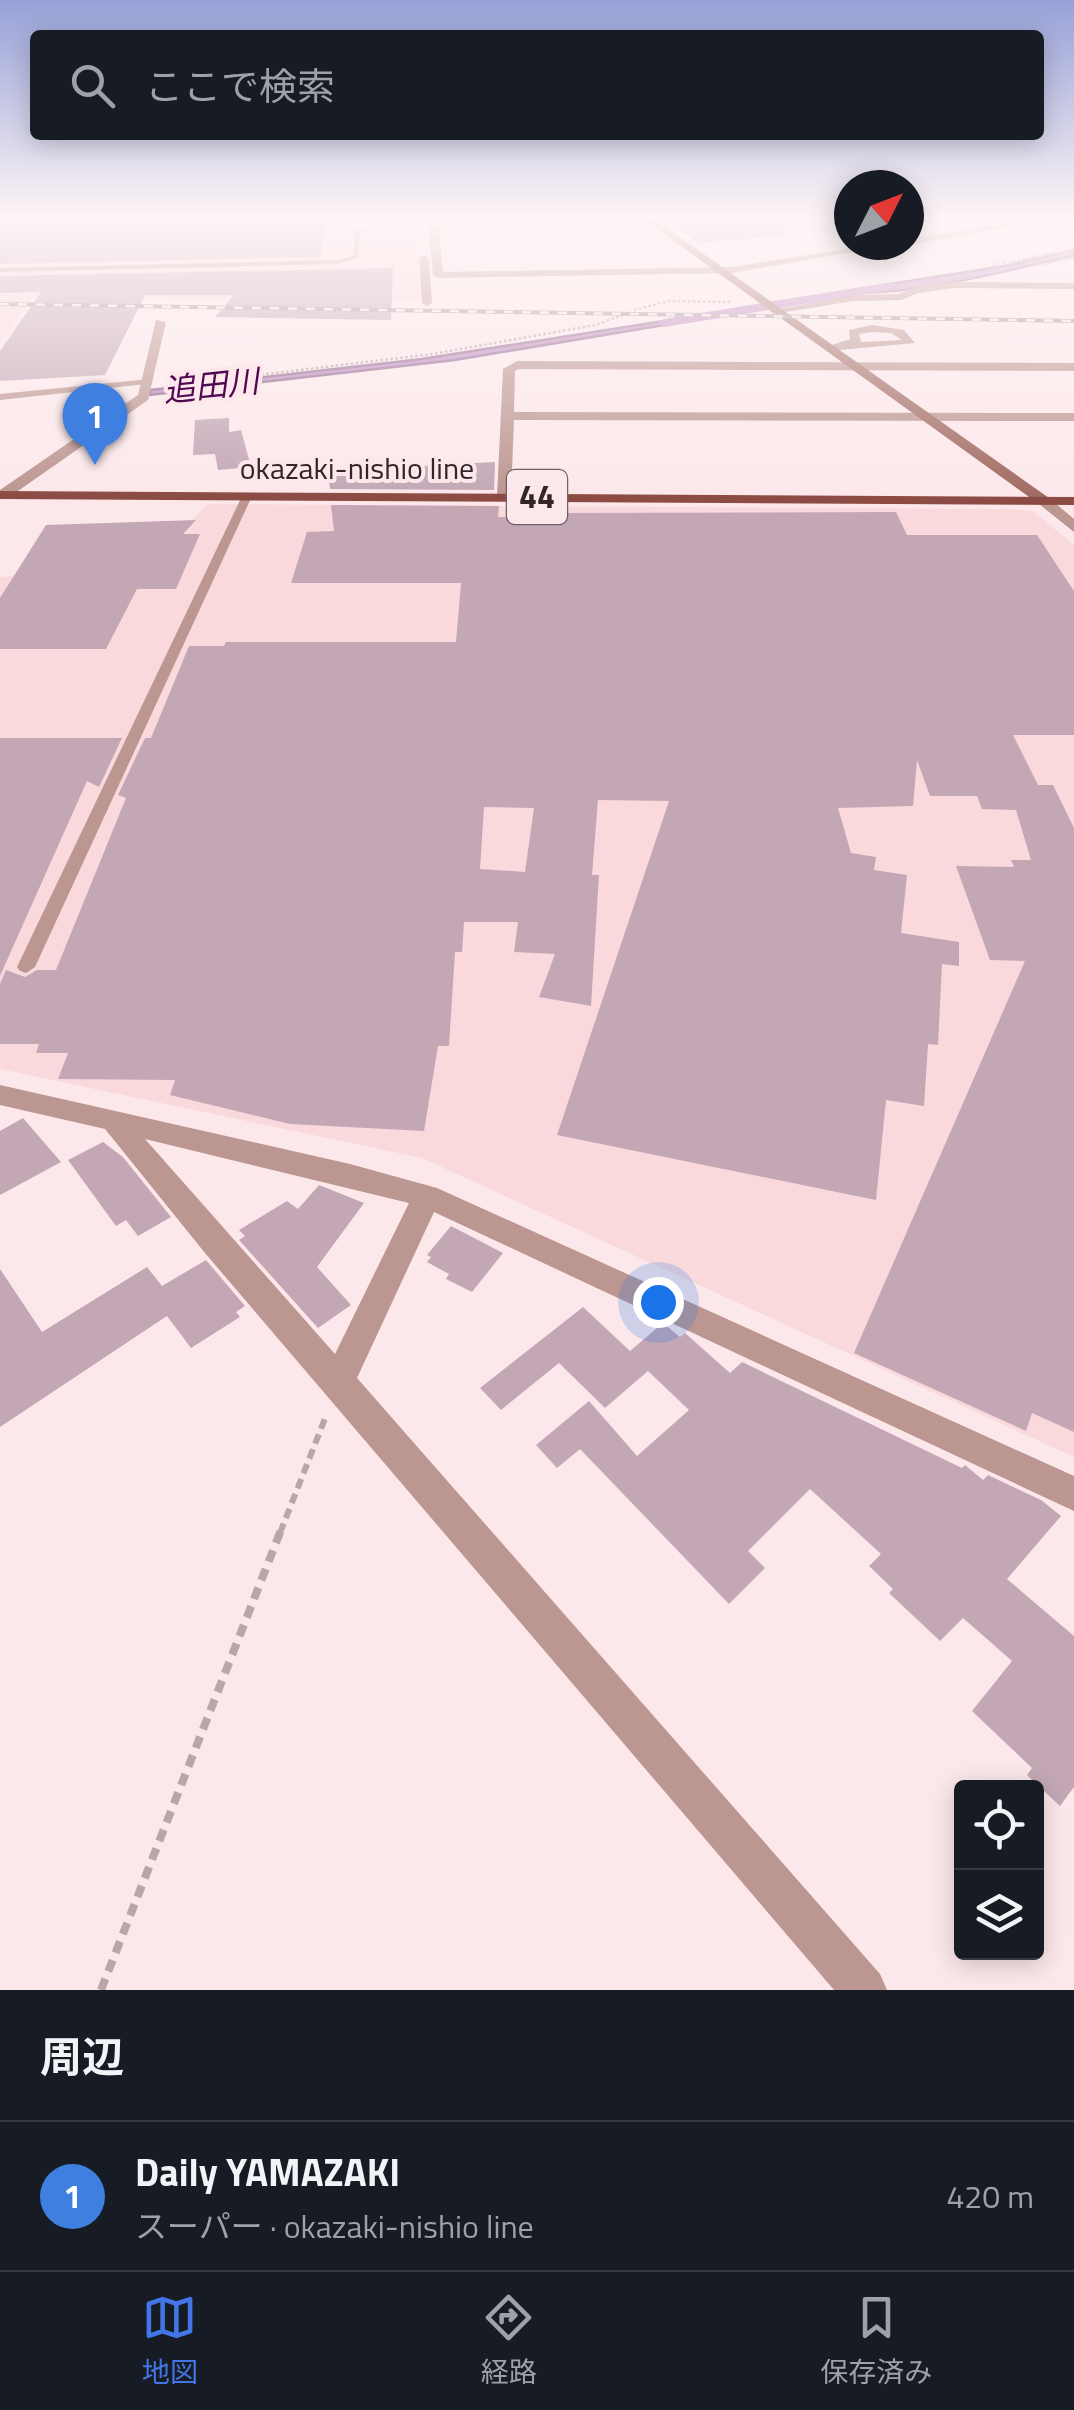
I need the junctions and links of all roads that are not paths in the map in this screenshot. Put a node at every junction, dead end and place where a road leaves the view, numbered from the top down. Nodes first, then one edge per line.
1 (773, 310) edge
2 (160, 322) dead end
3 (834, 348) junction
4 (855, 366) junction
5 (1074, 367) edge
6 (144, 389) junction
7 (0, 396) edge
8 (507, 416) junction
9 (930, 417) junction
10 (1074, 417) edge
11 (1, 495) edge
12 (247, 496) junction
13 (504, 497) junction
14 (1044, 501) junction
15 (1074, 501) edge
16 (1074, 527) edge
17 (26, 967) dead end
18 (0, 1094) edge
19 (112, 1119) junction
20 (427, 1196) junction
21 (339, 1381) junction
22 (1074, 1494) edge
23 (864, 1990) edge

1 - 3 street
2 - 6 street
3 - 3 street
3 - 4 street
4 - 5 street
4 - 8 street
4 - 9 street
6 - 7 lane
6 - 11 street
8 - 9 street
8 - 13 street
9 - 10 street
9 - 14 street
11 - 12 main road, okazaki-nishio line / 44
12 - 13 main road, okazaki-nishio line / 44
12 - 17 lane
13 - 14 main road, okazaki-nishio line / 44
14 - 15 main road, okazaki-nishio line / 44
14 - 16 street
18 - 19 street
19 - 20 street
19 - 21 street
20 - 21 street
20 - 22 street
21 - 23 street

